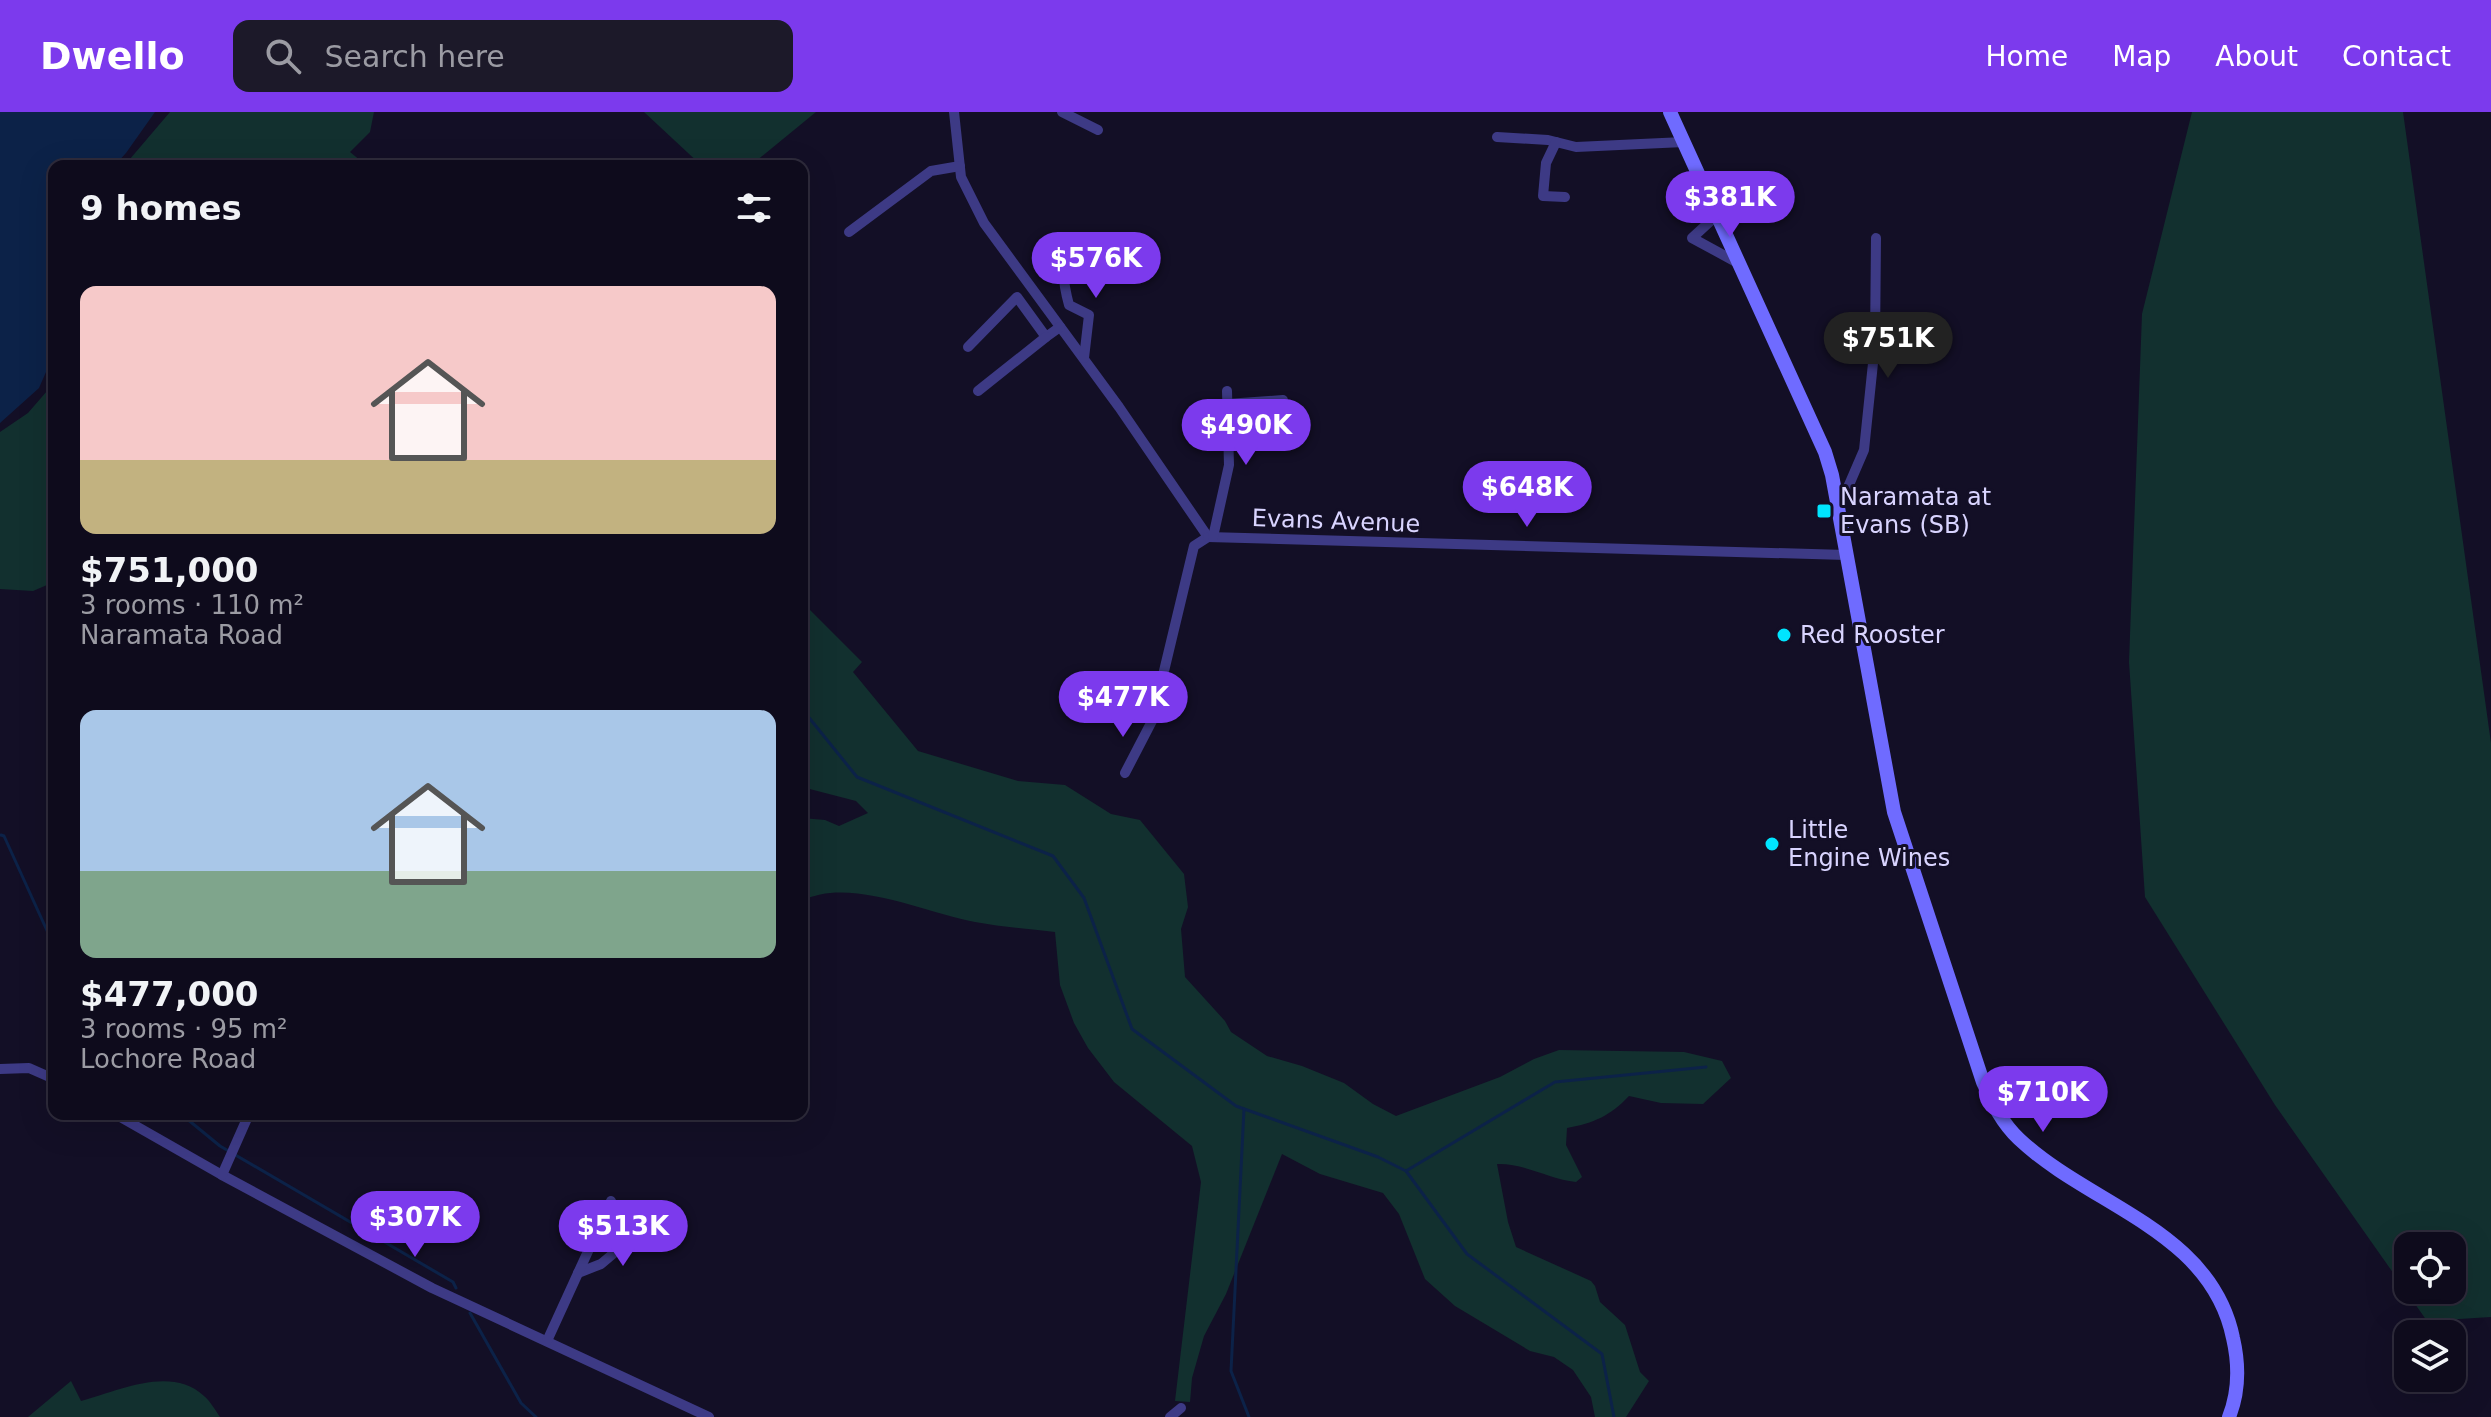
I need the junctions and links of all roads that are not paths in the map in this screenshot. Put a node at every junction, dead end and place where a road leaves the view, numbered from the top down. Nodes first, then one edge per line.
1 (954, 112) edge
2 (1062, 112) edge
3 (1670, 112) edge
4 (1098, 130) dead end
5 (1497, 137) dead end
6 (1556, 142) junction
7 (1684, 142) junction
8 (960, 166) junction
9 (1565, 197) dead end
10 (1717, 215) junction
11 (849, 232) dead end
12 (1876, 238) dead end
13 (1067, 240) dead end
14 (1740, 264) junction
15 (1060, 327) junction
16 (1046, 337) junction
17 (968, 347) dead end
18 (1084, 358) junction
19 (978, 391) dead end
20 (1227, 391) dead end
21 (1283, 400) dead end
22 (1227, 404) junction
23 (1838, 509) junction
24 (1211, 537) junction
25 (1846, 555) junction
26 (1125, 773) dead end
27 (0, 1069) edge
28 (48, 1076) edge
29 (126, 1120) edge
30 (246, 1120) edge
31 (222, 1175) junction
32 (611, 1201) dead end
33 (645, 1227) dead end
34 (578, 1273) junction
35 (547, 1341) junction
36 (1181, 1408) dead end
37 (709, 1417) edge
38 (1170, 1417) edge
39 (2229, 1417) edge

1 - 8 street
2 - 4 street
3 - 7 main road
5 - 6 street
6 - 7 street
6 - 9 street
7 - 10 main road
8 - 11 street
8 - 15 street
10 - 14 main road
10 - 14 street
12 - 23 street
13 - 18 street
14 - 23 main road
15 - 16 street
15 - 18 street
16 - 17 street
16 - 19 street
18 - 24 street
20 - 22 street
21 - 22 street
22 - 24 street
23 - 25 main road
24 - 25 street, Evans Avenue
24 - 26 street
25 - 39 main road
27 - 28 street
29 - 31 street
30 - 31 street
31 - 35 street
32 - 34 street
33 - 34 street
34 - 35 street
35 - 37 street
36 - 38 street

